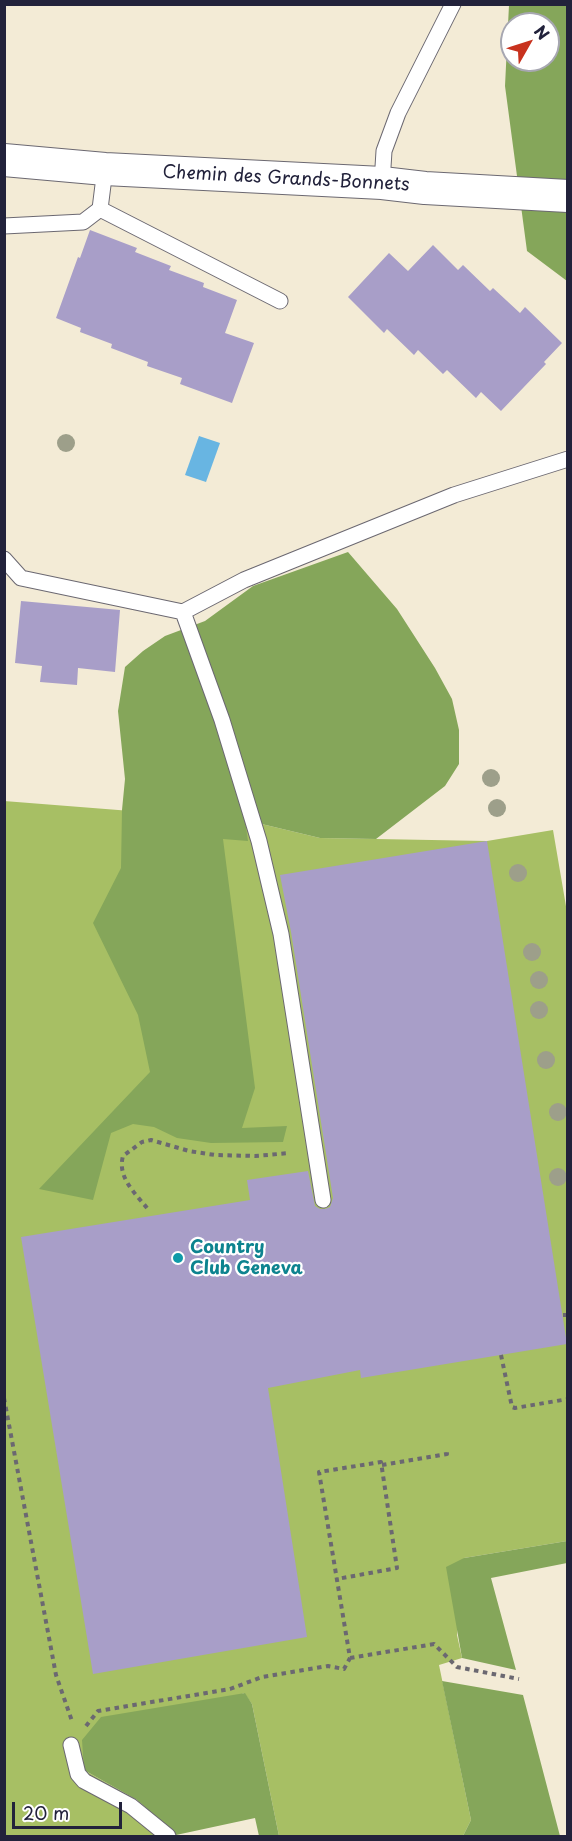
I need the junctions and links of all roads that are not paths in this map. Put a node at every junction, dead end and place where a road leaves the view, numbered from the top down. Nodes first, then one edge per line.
1 (453, 4) edge
2 (4, 160) edge
3 (105, 169) junction
4 (382, 183) junction
5 (567, 196) edge
6 (100, 209) junction
7 (4, 226) edge
8 (280, 301) dead end
9 (567, 459) edge
10 (4, 559) edge
11 (183, 612) junction
12 (323, 1200) dead end
13 (71, 1745) road end
14 (168, 1836) edge

1 - 4 lane
2 - 3 street, Chemin des Grands-Bonnets
3 - 4 street, Chemin des Grands-Bonnets
3 - 6 lane
4 - 5 street, Chemin des Grands-Bonnets
6 - 7 lane
6 - 8 lane
9 - 11 lane
10 - 11 lane
11 - 12 lane
13 - 14 lane

